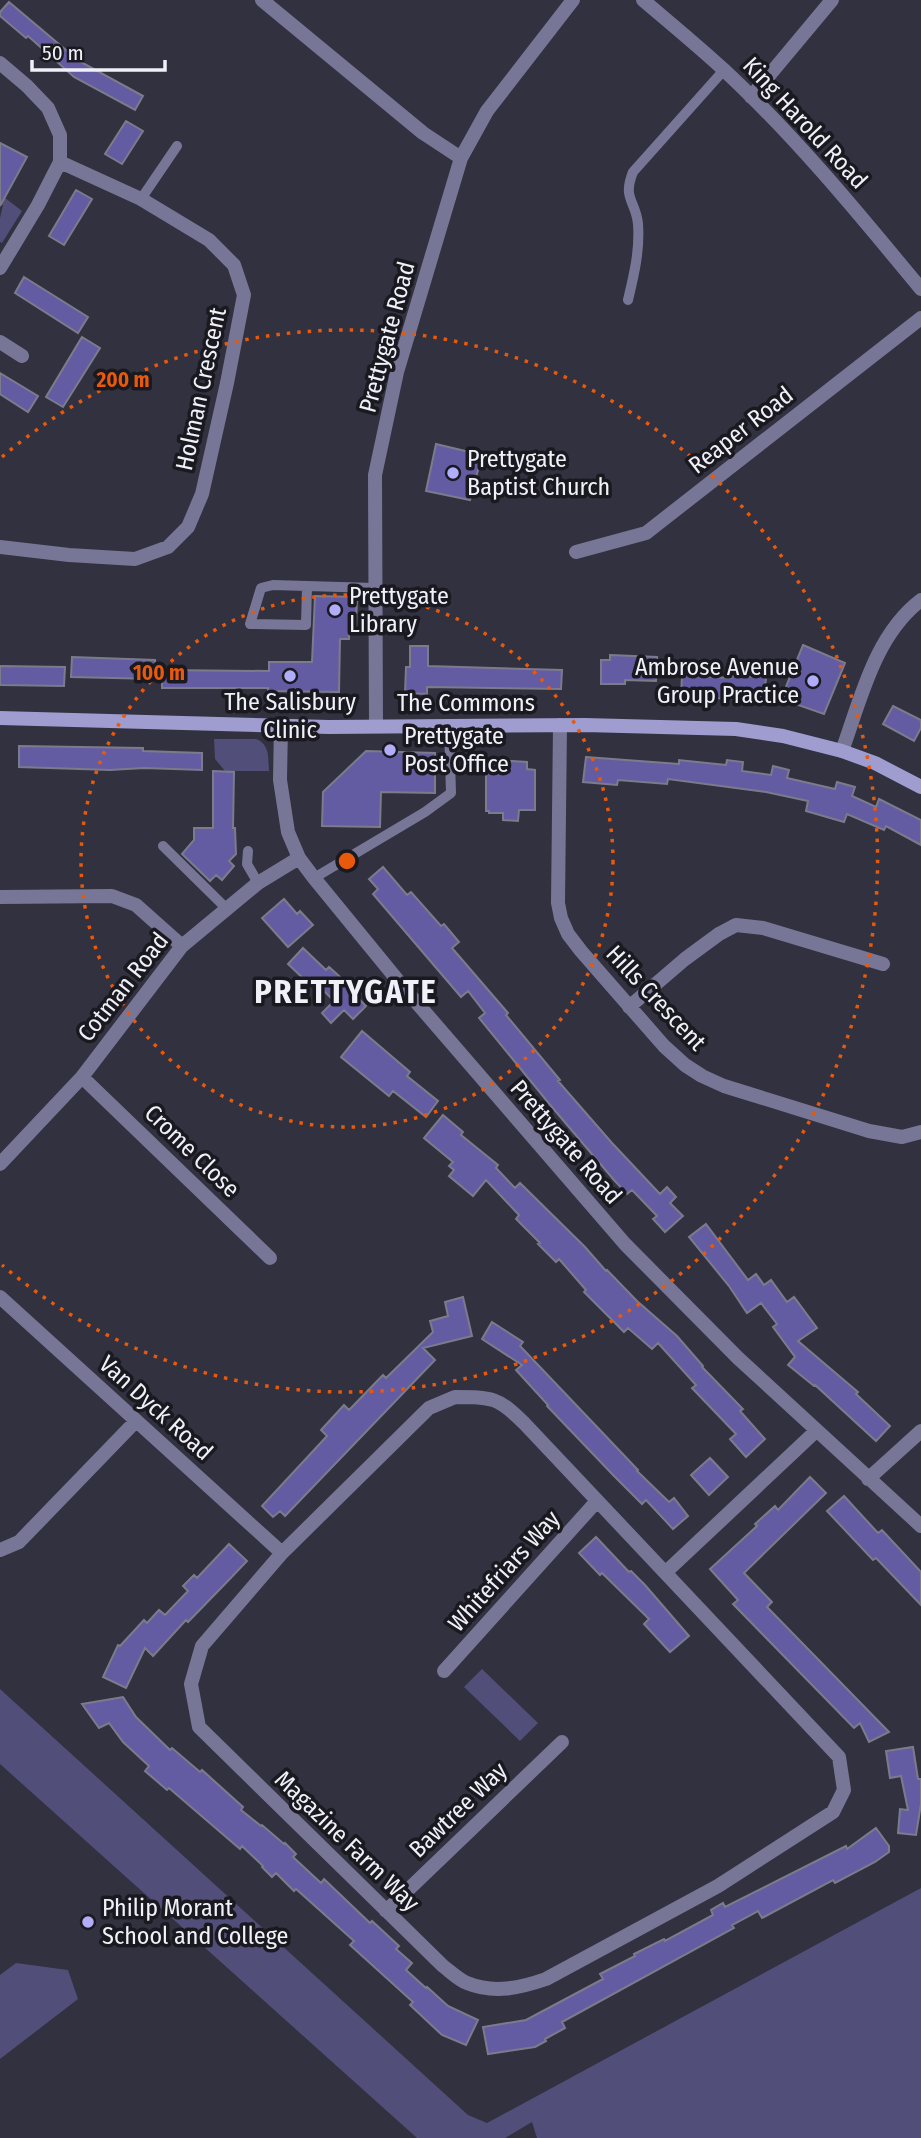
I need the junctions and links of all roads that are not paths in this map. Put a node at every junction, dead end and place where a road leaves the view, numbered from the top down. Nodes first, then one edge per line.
1 (262, 0) edge
2 (573, 0) edge
3 (643, 0) edge
4 (832, 0) edge
5 (0, 63) edge
6 (724, 70) junction
7 (751, 97) junction
8 (177, 146) dead end
9 (461, 158) junction
10 (60, 162) junction
11 (141, 199) junction
12 (0, 268) edge
13 (921, 289) edge
14 (628, 300) dead end
15 (921, 318) edge
16 (0, 342) edge
17 (22, 356) dead end
18 (0, 547) edge
19 (576, 552) dead end
20 (307, 586) junction
21 (375, 588) junction
22 (921, 600) edge
23 (0, 718) edge
24 (281, 725) junction
25 (560, 725) junction
26 (376, 726) junction
27 (449, 726) junction
28 (842, 751) junction
29 (921, 787) edge
30 (163, 846) dead end
31 (248, 851) dead end
32 (299, 858) junction
33 (314, 878) junction
34 (258, 883) junction
35 (0, 897) edge
36 (227, 909) junction
37 (182, 946) junction
38 (883, 964) dead end
39 (629, 1007) junction
40 (82, 1077) junction
41 (921, 1132) edge
42 (0, 1164) edge
43 (270, 1258) dead end
44 (0, 1297) edge
45 (136, 1420) junction
46 (816, 1431) junction
47 (921, 1431) edge
48 (868, 1479) junction
49 (597, 1501) junction
50 (921, 1526) edge
51 (0, 1550) edge
52 (282, 1553) junction
53 (666, 1572) junction
54 (444, 1671) dead end
55 (562, 1742) dead end
56 (386, 1911) junction

1 - 9 street
2 - 9 street, Prettygate Road
3 - 6 street, King Harold Road
4 - 7 street
5 - 10 street
6 - 7 street, King Harold Road
6 - 14 lane
7 - 13 street, King Harold Road
8 - 11 lane
9 - 21 street, Prettygate Road
10 - 11 street, Holman Crescent
10 - 12 street
11 - 18 street, Holman Crescent
15 - 19 street, Reaper Road
16 - 17 street
20 - 20 lane
20 - 21 lane
21 - 26 street, Prettygate Road
22 - 28 street
23 - 24 street, The Commons
24 - 26 street, The Commons
24 - 32 street, Prettygate Road
25 - 27 street, The Commons
25 - 28 street, The Commons
25 - 39 street, Hills Crescent
26 - 27 street, The Commons
27 - 33 lane
28 - 29 street, The Commons
30 - 36 lane
31 - 34 lane
32 - 33 street, Prettygate Road
32 - 34 street, Cotman Road
33 - 46 street, Prettygate Road
34 - 36 street, Cotman Road
35 - 37 street
36 - 37 street, Cotman Road
37 - 40 street, Cotman Road
38 - 39 street
39 - 41 street, Hills Crescent
40 - 42 street, Cotman Road
40 - 43 street, Crome Close
44 - 45 street, Van Dyck Road
45 - 51 street
45 - 52 street, Van Dyck Road
46 - 48 street, Prettygate Road
46 - 53 street
47 - 48 street
48 - 50 street, Prettygate Road
49 - 52 street, Magazine Farm Way
49 - 53 street, Magazine Farm Way
49 - 54 street, Whitefriars Way
52 - 56 street, Magazine Farm Way
53 - 56 street, Magazine Farm Way
55 - 56 street, Bawtree Way

